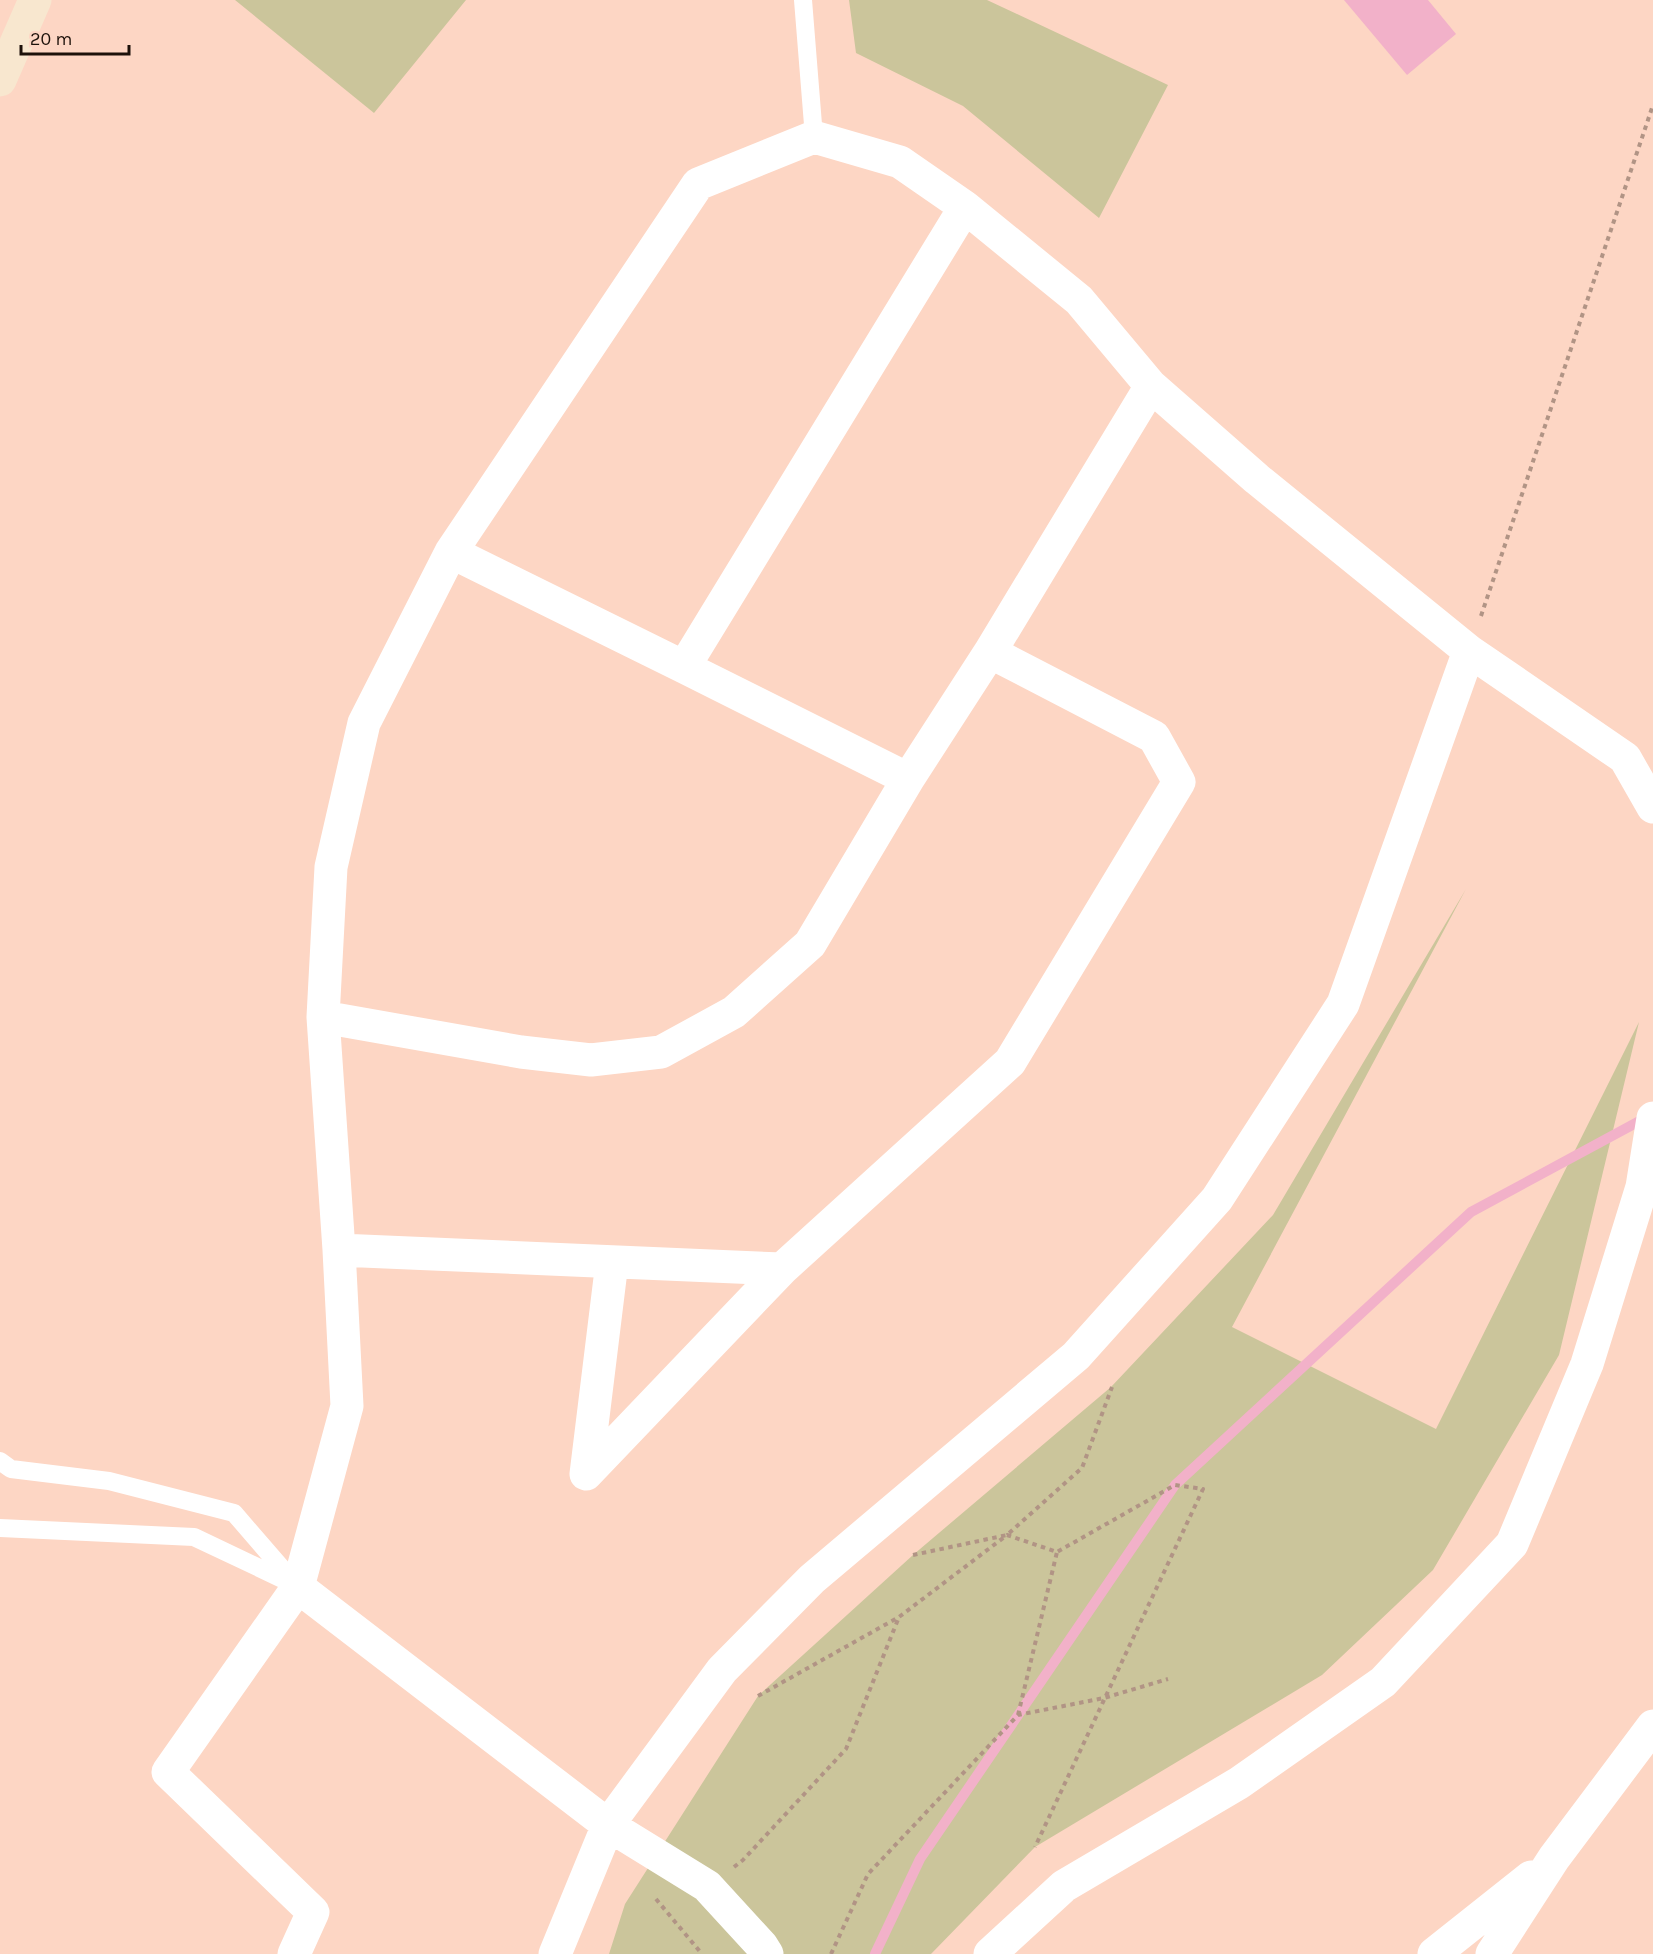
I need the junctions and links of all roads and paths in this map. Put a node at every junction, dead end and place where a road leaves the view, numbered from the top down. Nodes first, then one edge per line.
1 (35, 0) edge
2 (803, 0) edge
3 (0, 80) edge
4 (1653, 105) edge
5 (814, 138) junction
6 (965, 207) junction
7 (1151, 386) junction
8 (451, 552) junction
9 (1469, 651) junction
10 (990, 652) junction
11 (684, 667) junction
12 (908, 779) junction
13 (1653, 807) edge
14 (323, 1017) junction
15 (1653, 1118) edge
16 (339, 1250) junction
17 (612, 1262) junction
18 (782, 1269) junction
19 (1112, 1387) dead end
20 (0, 1461) edge
21 (0, 1528) edge
22 (1007, 1535) junction
23 (1057, 1552) junction
24 (913, 1555) dead end
25 (298, 1587) junction
26 (899, 1617) junction
27 (1168, 1679) dead end
28 (758, 1696) dead end
29 (1104, 1698) junction
30 (1018, 1715) junction
31 (1653, 1726) edge
32 (608, 1825) junction
33 (1035, 1847) dead end
34 (1554, 1858) junction
35 (707, 1886) junction
36 (654, 1896) dead end
37 (294, 1954) edge
38 (555, 1954) edge
39 (702, 1954) edge
40 (767, 1954) edge
41 (831, 1954) edge
42 (990, 1954) edge
43 (1434, 1954) edge
44 (1491, 1954) edge

1 - 3 street
2 - 5 lane
4 - 9 path
5 - 6 street
5 - 8 street
6 - 7 street
6 - 11 street
7 - 9 street
7 - 10 street
8 - 11 street
8 - 14 street
9 - 13 street
9 - 32 street
10 - 12 street
10 - 18 street
11 - 12 street
12 - 14 street
14 - 16 street
15 - 42 street
16 - 17 street
16 - 25 street
17 - 18 street
17 - 18 street
19 - 22 path
20 - 25 lane
21 - 25 lane
22 - 23 path
22 - 24 path
22 - 26 path
23 - 29 path
23 - 30 path
25 - 32 street
25 - 37 street
26 - 28 path
26 - 35 path
27 - 29 path
29 - 30 path
29 - 33 path
30 - 41 path
31 - 34 street
32 - 35 street
32 - 38 street
34 - 43 street
34 - 44 street
35 - 40 street
36 - 39 path

